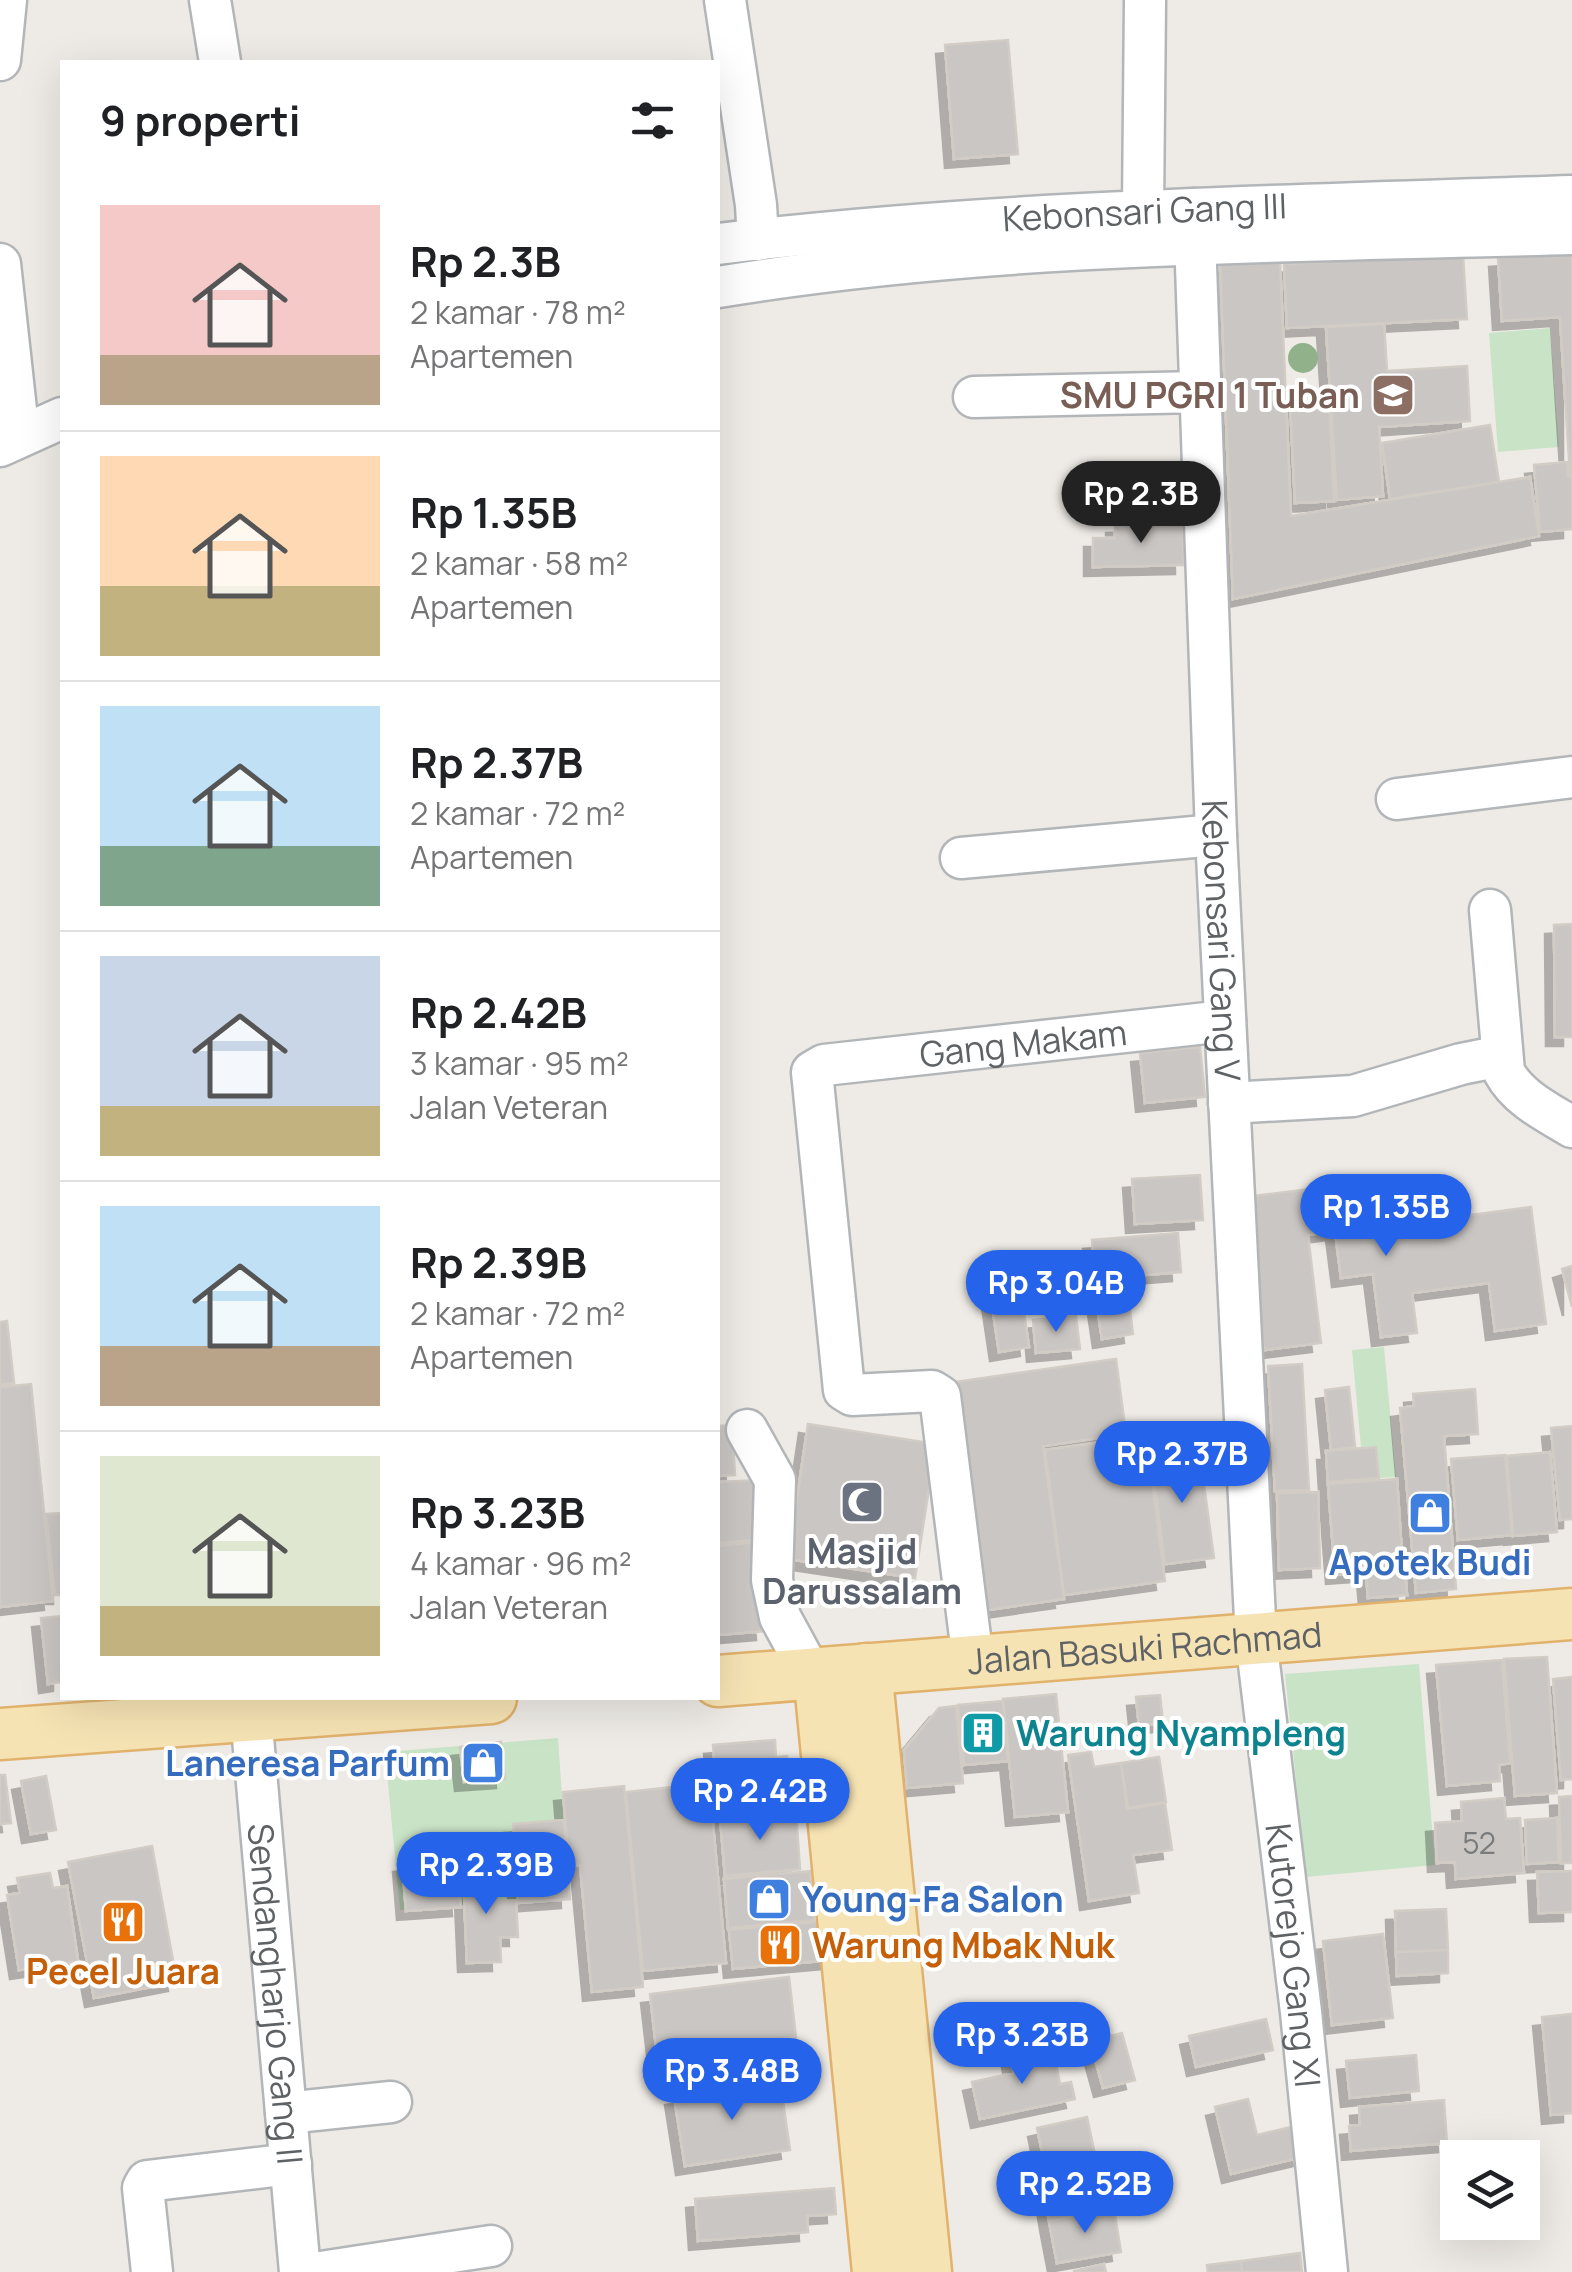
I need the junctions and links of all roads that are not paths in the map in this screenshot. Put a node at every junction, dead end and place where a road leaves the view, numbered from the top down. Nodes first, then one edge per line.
1 (6, 0) edge
2 (210, 0) edge
3 (724, 0) edge
4 (1145, 0) edge
5 (0, 56) edge
6 (220, 60) edge
7 (1572, 196) edge
8 (1143, 211) junction
9 (1476, 218) junction
10 (1195, 227) junction
11 (1572, 234) edge
12 (758, 240) junction
13 (720, 244) edge
14 (0, 264) edge
15 (720, 287) edge
16 (1200, 392) junction
17 (974, 396) dead end
18 (60, 423) edge
19 (10, 441) edge
20 (1572, 777) edge
21 (1398, 798) dead end
22 (1216, 835) junction
23 (961, 858) dead end
24 (1490, 910) dead end
25 (1225, 1021) junction
26 (1501, 1056) junction
27 (1229, 1103) junction
28 (1572, 1126) edge
29 (747, 1430) dead end
30 (1572, 1614) edge
31 (1256, 1639) junction
32 (973, 1661) junction
33 (832, 1672) junction
34 (720, 1680) edge
35 (450, 1700) edge
36 (248, 1710) edge
37 (0, 1734) edge
38 (391, 2102) dead end
39 (286, 2113) junction
40 (291, 2164) junction
41 (491, 2246) dead end
42 (152, 2272) edge
43 (300, 2272) edge
44 (320, 2272) edge
45 (878, 2272) edge
46 (926, 2272) edge
47 (1327, 2272) edge

1 - 5 street
2 - 6 street
3 - 12 street
4 - 8 street
7 - 9 street, Kebonsari Gang III
8 - 10 street, Kebonsari Gang III
8 - 12 street, Kebonsari Gang III
9 - 10 street, Kebonsari Gang III
9 - 11 street
10 - 15 street
10 - 16 street, Kebonsari Gang V
12 - 13 street, Kebonsari Gang III
14 - 19 street
16 - 17 street
16 - 22 street, Kebonsari Gang V
18 - 19 street
20 - 21 street
22 - 23 street
22 - 25 street, Kebonsari Gang V
24 - 26 street
25 - 27 street, Kebonsari Gang V
25 - 32 street, Gang Makam
26 - 27 street
26 - 28 street
27 - 31 street, Kebonsari Gang V
29 - 33 street
30 - 31 main road, Jalan Basuki Rachmad
31 - 32 main road, Jalan Basuki Rachmad
31 - 47 street, Kutorejo Gang XI
32 - 33 main road, Jalan Basuki Rachmad
33 - 34 main road, Jalan Basuki Rachmad
33 - 45 main road
33 - 46 main road
35 - 36 main road
36 - 37 main road
36 - 39 street, Sendangharjo Gang II
38 - 39 street
39 - 40 street, Sendangharjo Gang II
40 - 42 street
40 - 43 street, Sendangharjo Gang II
41 - 44 street

